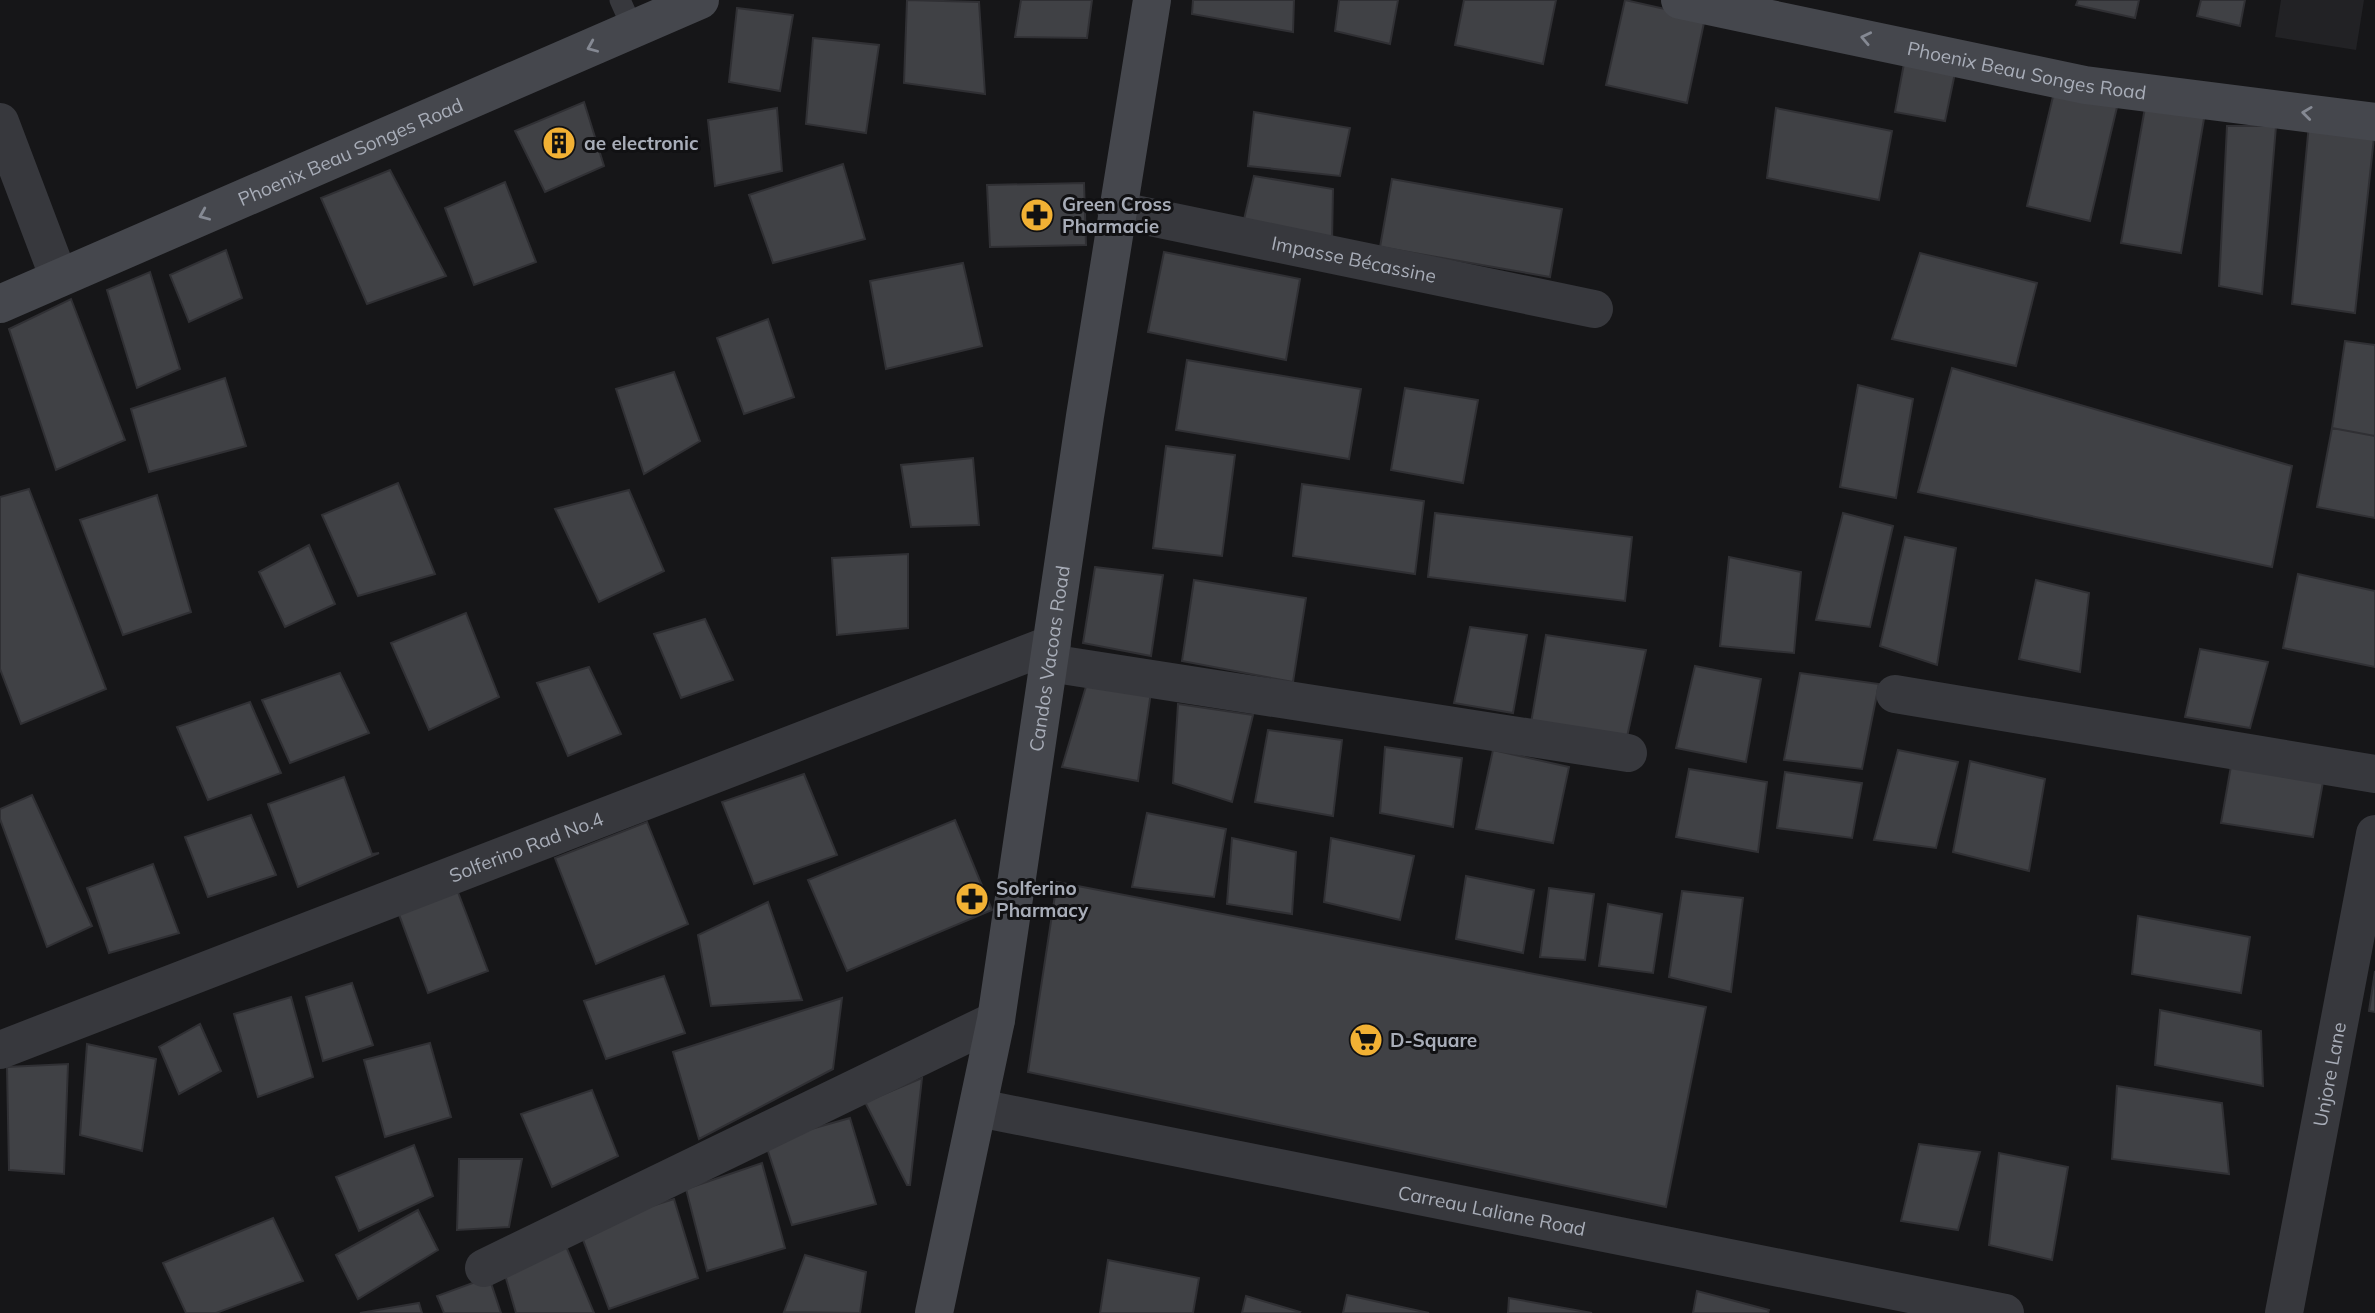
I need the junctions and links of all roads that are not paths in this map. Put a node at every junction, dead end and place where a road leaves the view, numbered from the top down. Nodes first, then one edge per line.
1 (700, 0) edge
2 (1152, 0) edge
3 (1680, 0) edge
4 (626, 15) edge
5 (0, 122) edge
6 (2375, 122) edge
7 (1116, 210) junction
8 (59, 278) junction
9 (0, 304) edge
10 (1594, 309) dead end
11 (1050, 653) junction
12 (1895, 694) dead end
13 (1628, 753) dead end
14 (2375, 774) edge
15 (2375, 834) edge
16 (996, 1020) junction
17 (0, 1050) edge
18 (979, 1108) junction
19 (484, 1268) dead end
20 (934, 1313) edge
21 (2005, 1313) edge
22 (2284, 1313) edge

1 - 4 main road, Phoenix Beau Songes Road
2 - 7 main road, Candos Vacoas Road
6 -> 3 main road, Phoenix Beau Songes Road
4 -> 8 main road, Phoenix Beau Songes Road
5 - 8 street
7 - 10 street, Impasse Bécassine
7 - 11 main road, Candos Vacoas Road
8 - 9 main road, Phoenix Beau Songes Road
11 - 13 street
11 - 16 main road, Candos Vacoas Road
11 - 17 street, Solferino Rad No.4
12 - 14 street
15 - 22 street, Unjore Lane
16 - 18 main road, Candos Vacoas Road
16 - 19 street
18 - 20 main road, Candos Vacoas Road
18 - 21 street, Carreau Laliane Road

